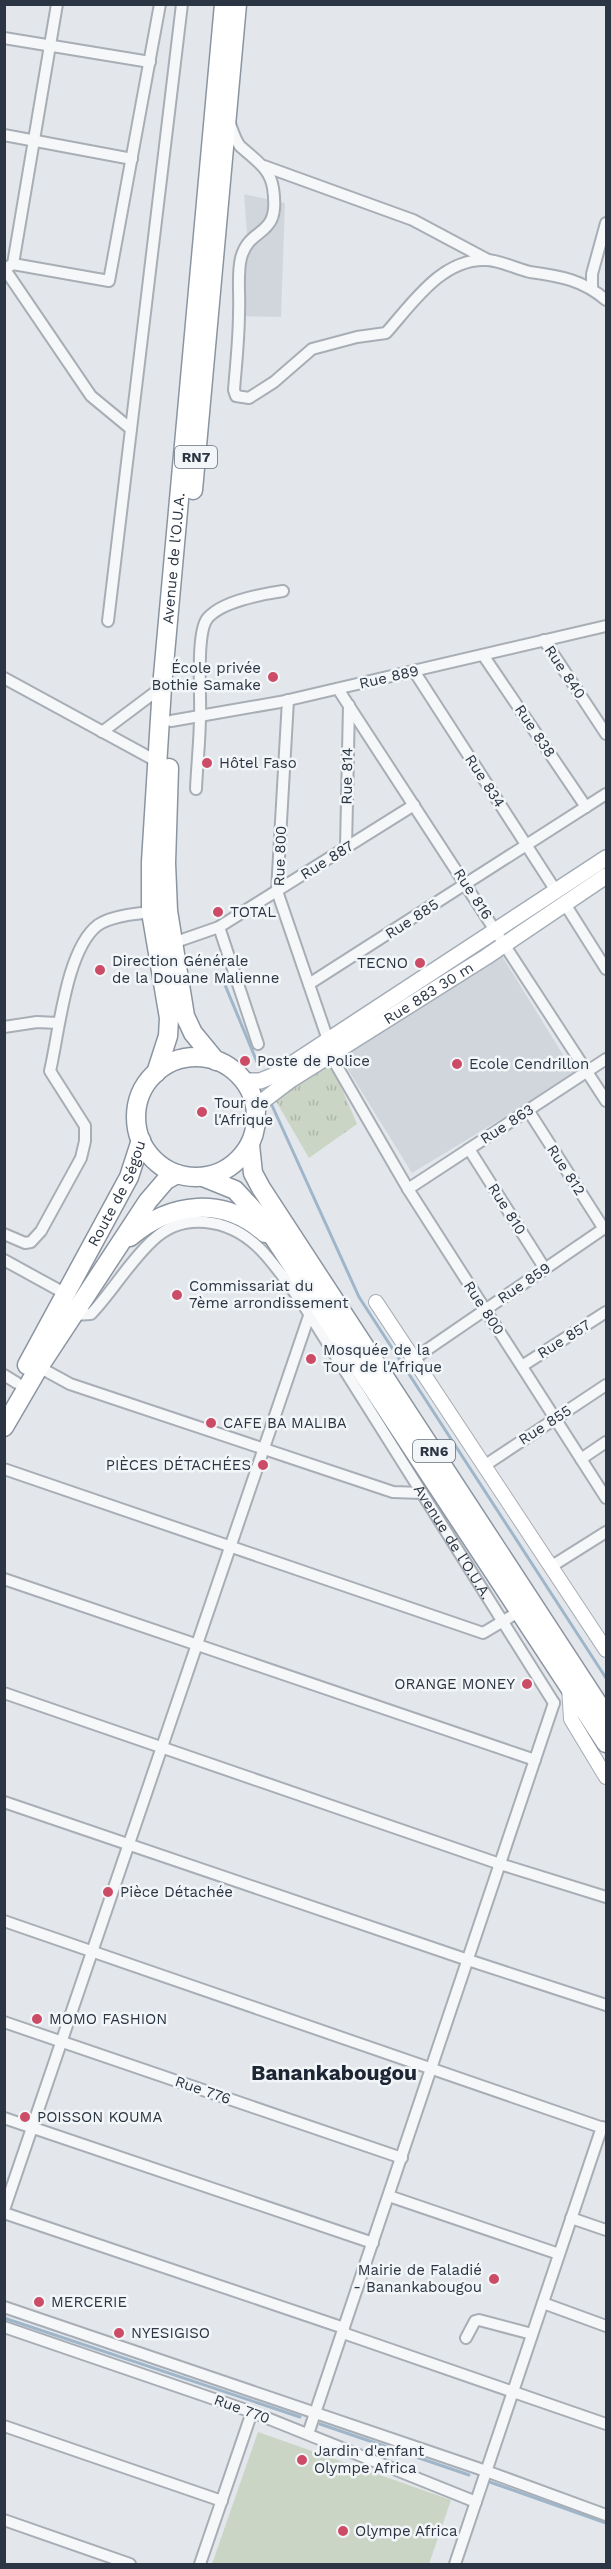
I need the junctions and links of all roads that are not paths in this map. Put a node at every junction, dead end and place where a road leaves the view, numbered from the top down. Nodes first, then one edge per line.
1 (57, 4) edge
2 (160, 4) edge
3 (182, 4) edge
4 (224, 4) edge
5 (237, 4) edge
6 (4, 38) edge
7 (50, 46) junction
8 (150, 62) junction
9 (228, 118) junction
10 (4, 135) edge
11 (34, 141) junction
12 (132, 159) junction
13 (264, 166) junction
14 (606, 223) edge
15 (488, 260) junction
16 (7, 267) edge
17 (592, 287) junction
18 (606, 300) edge
19 (131, 429) junction
20 (283, 591) dead end
21 (108, 621) dead end
22 (606, 626) edge
23 (544, 640) junction
24 (483, 655) junction
25 (414, 671) junction
26 (4, 678) edge
27 (162, 687) junction
28 (338, 689) junction
29 (288, 700) junction
30 (349, 704) junction
31 (201, 716) junction
32 (171, 721) junction
33 (102, 732) junction
34 (606, 734) edge
35 (158, 762) junction
36 (196, 789) dead end
37 (606, 794) edge
38 (414, 805) junction
39 (586, 807) junction
40 (526, 844) junction
41 (346, 848) junction
42 (606, 858) edge
43 (606, 876) edge
44 (465, 884) junction
45 (277, 891) junction
46 (556, 891) junction
47 (565, 904) junction
48 (160, 911) junction
49 (219, 927) junction
50 (501, 938) junction
51 (174, 943) junction
52 (477, 944) junction
53 (486, 957) junction
54 (606, 969) edge
55 (309, 984) junction
56 (58, 1023) junction
57 (4, 1027) edge
58 (328, 1040) junction
59 (258, 1044) dead end
60 (331, 1056) junction
61 (606, 1059) edge
62 (216, 1061) junction
63 (587, 1071) junction
64 (156, 1073) junction
65 (244, 1080) junction
66 (606, 1101) edge
67 (528, 1110) junction
68 (256, 1114) junction
69 (141, 1140) junction
70 (250, 1145) junction
71 (469, 1149) junction
72 (177, 1174) junction
73 (203, 1177) junction
74 (408, 1189) junction
75 (605, 1228) edge
76 (4, 1234) edge
77 (283, 1250) junction
78 (4, 1260) edge
79 (109, 1260) junction
80 (545, 1269) junction
81 (66, 1294) junction
82 (376, 1302) dead end
83 (485, 1310) junction
84 (313, 1311) junction
85 (606, 1312) edge
86 (73, 1315) junction
87 (412, 1360) junction
88 (522, 1366) junction
89 (39, 1367) junction
90 (11, 1379) edge
91 (606, 1385) edge
92 (4, 1405) edge
93 (555, 1419) junction
94 (4, 1427) edge
95 (606, 1442) edge
96 (263, 1449) junction
97 (581, 1459) junction
98 (484, 1466) junction
99 (5, 1470) edge
100 (422, 1492) junction
101 (606, 1498) edge
102 (606, 1532) edge
103 (230, 1546) junction
104 (552, 1566) junction
105 (4, 1579) edge
106 (520, 1611) junction
107 (503, 1621) junction
108 (196, 1644) junction
109 (606, 1650) edge
110 (4, 1693) edge
111 (554, 1703) junction
112 (578, 1709) junction
113 (606, 1716) edge
114 (606, 1743) edge
115 (161, 1748) junction
116 (535, 1760) junction
117 (606, 1777) edge
118 (4, 1802) edge
119 (129, 1843) junction
120 (500, 1864) junction
121 (606, 1897) edge
122 (4, 1921) edge
123 (92, 1951) junction
124 (468, 1960) junction
125 (606, 2005) edge
126 (4, 2022) edge
127 (62, 2042) junction
128 (431, 2069) junction
129 (4, 2118) edge
130 (33, 2127) junction
131 (604, 2128) edge
132 (402, 2158) junction
133 (389, 2196) junction
134 (4, 2211) edge
135 (571, 2218) junction
136 (606, 2230) edge
137 (373, 2243) junction
138 (559, 2254) junction
139 (543, 2303) junction
140 (4, 2307) edge
141 (606, 2326) edge
142 (4, 2327) edge
143 (343, 2331) junction
144 (532, 2334) junction
145 (466, 2338) dead end
146 (513, 2392) junction
147 (252, 2412) junction
148 (316, 2413) junction
149 (606, 2424) edge
150 (4, 2426) edge
151 (308, 2434) junction
152 (486, 2471) junction
153 (222, 2501) junction
154 (476, 2502) junction
155 (606, 2515) edge
156 (4, 2520) edge
157 (456, 2564) edge
158 (130, 2565) edge
159 (200, 2565) edge

1 - 7 street
2 - 8 street
3 - 19 street
4 - 27 highway, Avenue de l'O.U.A. / RN7
5 - 9 highway, Avenue de l'O.U.A. / RN7
6 - 7 street
7 - 8 street
7 - 11 street
8 - 12 street
9 - 13 street
9 - 32 highway, Avenue de l'O.U.A. / RN7
10 - 11 street
11 - 12 street
11 - 16 street
12 - 16 street
13 - 15 street
13 - 15 street
14 - 17 street
15 - 17 street
16 - 19 street
17 - 18 street
19 - 21 street
20 - 31 street
22 - 23 street, Rue 889
23 - 24 street, Rue 889
23 - 34 street, Rue 840
24 - 25 street, Rue 889
24 - 39 street, Rue 838
25 - 28 street, Rue 889
25 - 40 street, Rue 834
26 - 33 street
27 - 33 street
27 - 35 highway, Avenue de l'O.U.A. / RN7
28 - 29 street, Rue 889
28 - 30 street, Rue 816
29 - 31 street, Rue 889
29 - 45 street, Rue 800
30 - 38 street, Rue 816
30 - 41 street, Rue 814
31 - 32 street, Rue 889
31 - 36 street
32 - 48 highway, Avenue de l'O.U.A. / RN7
33 - 35 street
35 - 48 highway, Avenue de l'O.U.A. / RN7
37 - 39 street, Rue 885
38 - 41 street, Rue 887
38 - 44 street, Rue 816
39 - 40 street, Rue 885
40 - 44 street, Rue 885
40 - 46 street, Rue 834
41 - 45 street, Rue 887
42 - 46 main road
43 - 47 main road, Rue 883 30 m
44 - 50 street, Rue 816
44 - 55 street, Rue 885
45 - 49 street, Rue 887
45 - 55 street, Rue 800
46 - 50 main road
47 - 50 main road, Rue 883 30 m
47 - 54 street
48 - 51 highway, Avenue de l'O.U.A. / RN7
48 - 56 street
48 - 64 highway, Avenue de l'O.U.A. / RN7
49 - 51 street, Rue 887
49 - 59 street
50 - 52 main road
50 - 53 main road, Rue 883 30 m
50 - 63 street, Rue 816
51 - 62 highway, Avenue de l'O.U.A. / RN7
52 - 53 street
52 - 58 main road
53 - 60 main road, Rue 883 30 m
55 - 58 street, Rue 800
56 - 57 street
56 - 76 street
58 - 65 main road
60 - 68 main road, Rue 883 30 m
60 - 74 street, Rue 800
61 - 63 street, Rue 863
62 - 64 highway
62 - 65 highway
63 - 66 street, Rue 816
63 - 67 street, Rue 863
64 - 69 highway
65 - 68 highway
67 - 71 street, Rue 863
67 - 75 street, Rue 812
68 - 70 highway
69 - 72 highway, Route de Ségou
69 - 81 highway, Route de Ségou
70 - 73 highway
70 - 113 highway, RN6
71 - 74 street, Rue 863
71 - 80 street, Rue 810
72 - 73 highway
72 - 79 highway, Route de Ségou
73 - 77 highway, Avenue de l'O.U.A. / RN6
74 - 83 street, Rue 800
75 - 80 street, Rue 859
77 - 79 highway
77 - 84 highway, Avenue de l'O.U.A. / RN6
78 - 81 street
79 - 86 highway, Route de Ségou
80 - 83 street, Rue 859
81 - 90 highway, Route de Ségou
82 - 87 street
83 - 87 street, Rue 859
83 - 88 street, Rue 800
84 - 86 street, Avenue de l'O.U.A.
84 - 96 street
84 - 100 street, Avenue de l'O.U.A.
84 - 106 highway, Avenue de l'O.U.A. / RN6
85 - 88 street, Rue 857
86 - 89 highway, Route de Ségou
87 - 98 street
88 - 93 street, Rue 800
89 - 94 highway, Route de Ségou
89 - 96 street
90 - 92 highway, Route de Ségou
91 - 93 street, Rue 855
93 - 97 street, Rue 800
93 - 98 street, Rue 855
95 - 97 street
96 - 100 street
96 - 103 street
97 - 101 street, Rue 800
98 - 104 street
99 - 103 street
100 - 107 street, Avenue de l'O.U.A.
102 - 104 street
103 - 107 street
103 - 108 street
104 - 109 street
105 - 108 street
106 - 107 street
106 - 112 highway, Avenue de l'O.U.A. / RN6
107 - 111 street, Avenue de l'O.U.A.
108 - 115 street
108 - 116 street
110 - 115 street
111 - 112 street
111 - 116 street
112 - 114 highway, Avenue de l'O.U.A. / RN6
112 - 117 street, Avenue de l'O.U.A.
115 - 119 street
115 - 120 street
116 - 120 street
118 - 119 street
119 - 123 street
119 - 124 street
120 - 121 street
120 - 124 street
122 - 123 street
123 - 127 street
123 - 128 street
124 - 125 street
124 - 128 street
126 - 127 street, Rue 776
127 - 130 street
127 - 132 street, Rue 776
128 - 131 street
128 - 132 street
129 - 130 street
130 - 134 street
130 - 137 street
131 - 135 street
132 - 133 street
133 - 137 street
133 - 138 street
134 - 143 street
135 - 136 street
135 - 138 street
137 - 143 street
138 - 139 street
139 - 141 street
139 - 144 street
140 - 148 street
142 - 147 street, Rue 770
143 - 146 street
143 - 148 street
144 - 145 street
144 - 146 street
146 - 149 street
146 - 152 street
147 - 151 street, Rue 770
147 - 153 street
148 - 151 street
148 - 152 street
150 - 153 street
151 - 154 street, Rue 770
152 - 154 street
152 - 155 street
153 - 159 street
154 - 157 street
156 - 158 street

